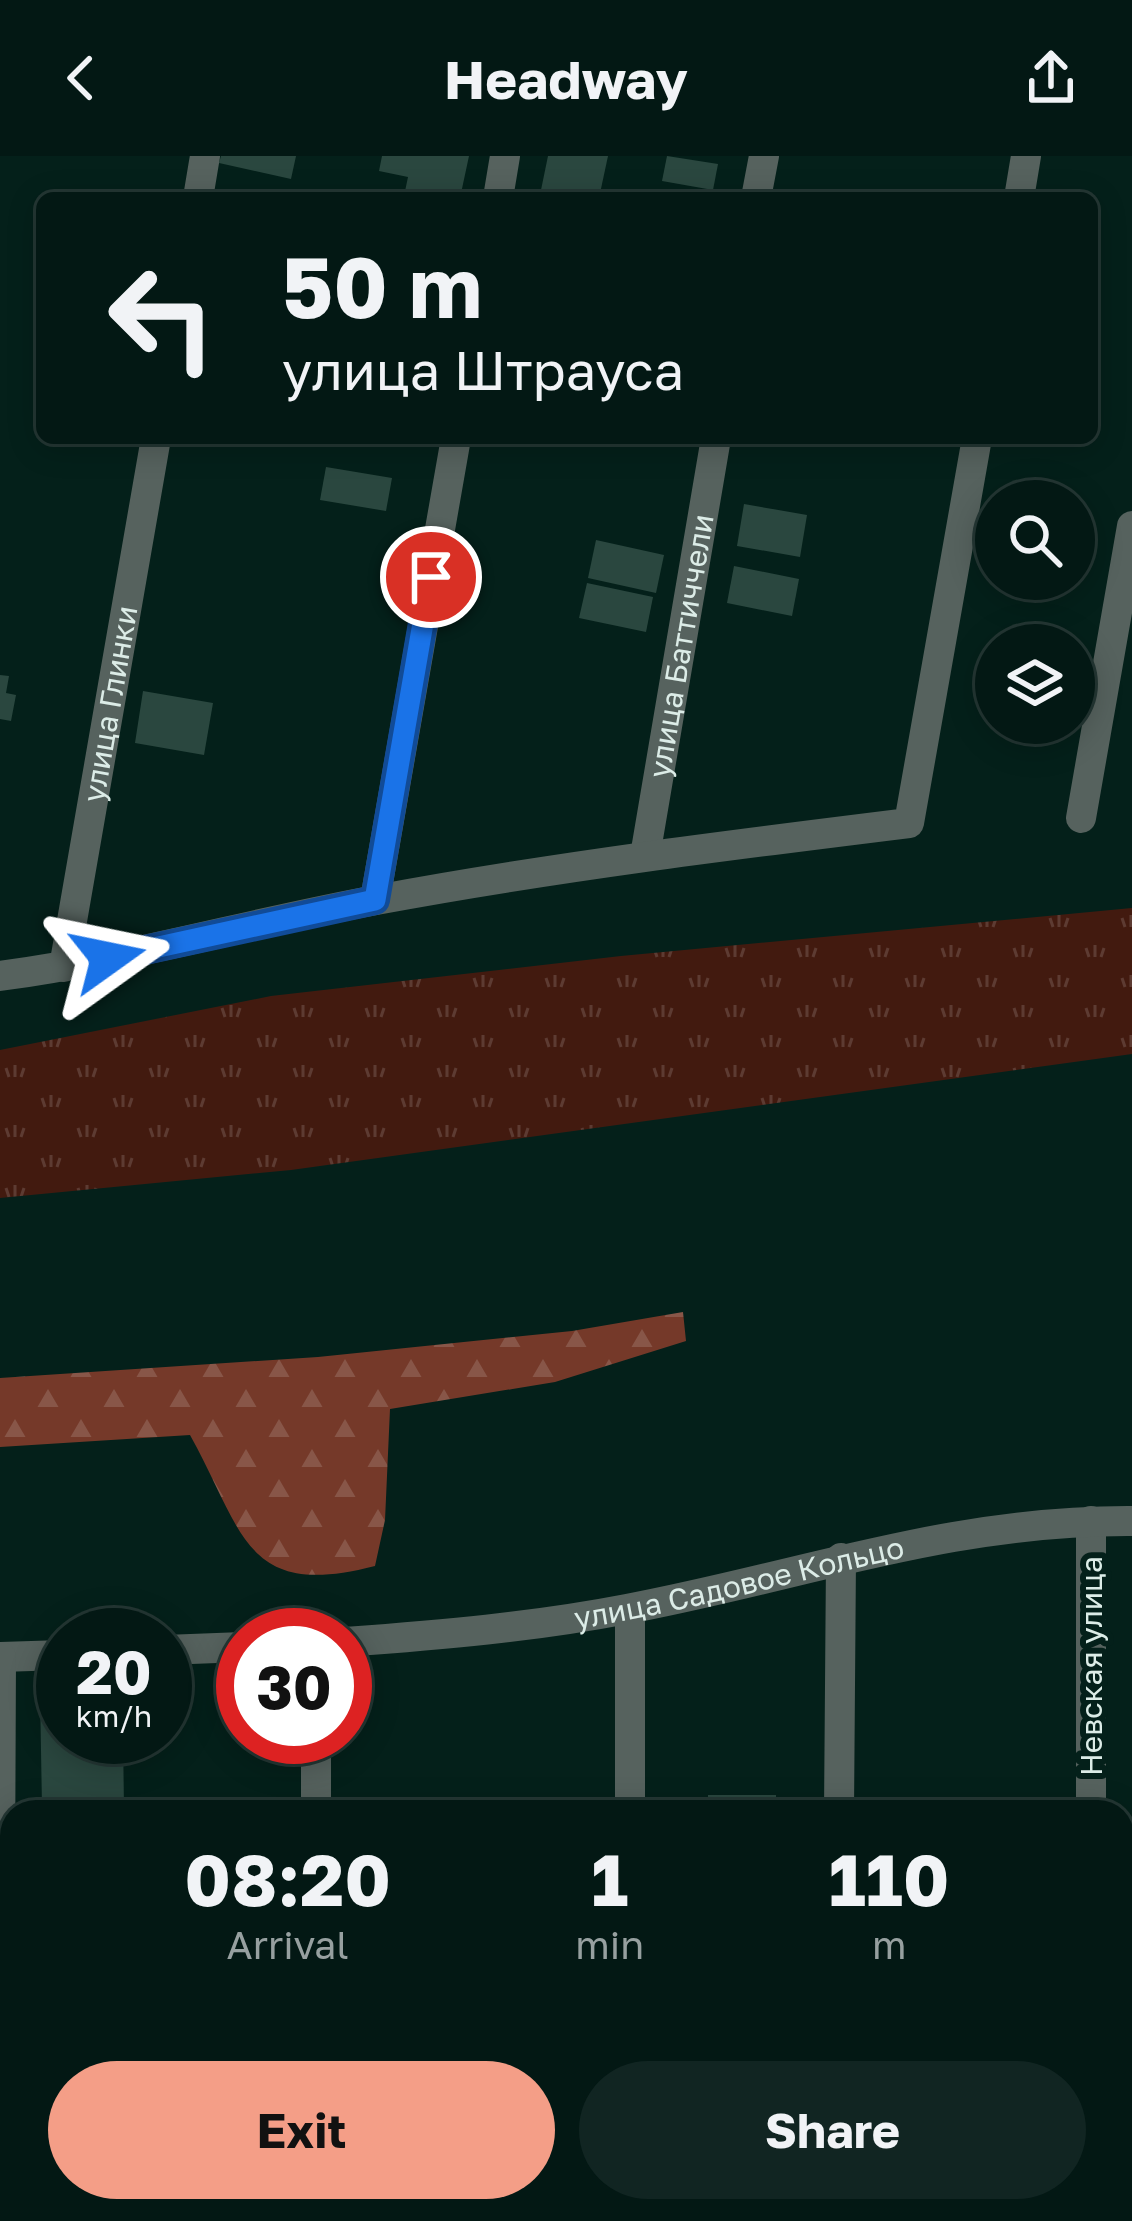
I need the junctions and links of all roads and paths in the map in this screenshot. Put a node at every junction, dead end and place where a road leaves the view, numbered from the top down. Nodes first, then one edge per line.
1 (206, 156) edge
2 (505, 156) edge
3 (764, 156) edge
4 (1026, 156) edge
5 (199, 192) edge
6 (499, 192) edge
7 (757, 192) edge
8 (1020, 192) edge
9 (155, 444) edge
10 (455, 444) edge
11 (715, 444) edge
12 (976, 444) edge
13 (1132, 526) edge
14 (1081, 818) dead end
15 (645, 856) junction
16 (375, 900) junction
17 (64, 967) junction
18 (0, 976) edge
19 (1090, 1521) junction
20 (1132, 1521) edge
21 (841, 1558) junction
22 (630, 1609) junction
23 (372, 1640) edge
24 (36, 1655) edge
25 (1, 1657) edge
26 (316, 1764) edge
27 (0, 1800) edge
28 (316, 1800) edge
29 (630, 1800) edge
30 (839, 1800) edge
31 (1091, 1800) edge

1 - 5 street
2 - 6 street
3 - 7 street
4 - 8 street
9 - 17 street, улица Глинки
10 - 16 street
11 - 15 street, улица Баттиччели
12 - 15 street
13 - 14 street
15 - 16 street
16 - 17 street
17 - 18 street
19 - 20 street, улица Садовое Кольцо
19 - 21 street, улица Садовое Кольцо
19 - 31 street, Невская улица
21 - 22 street, улица Садовое Кольцо
21 - 30 street
22 - 23 street, улица Садовое Кольцо
22 - 29 street
24 - 25 street
25 - 27 street
26 - 28 street

